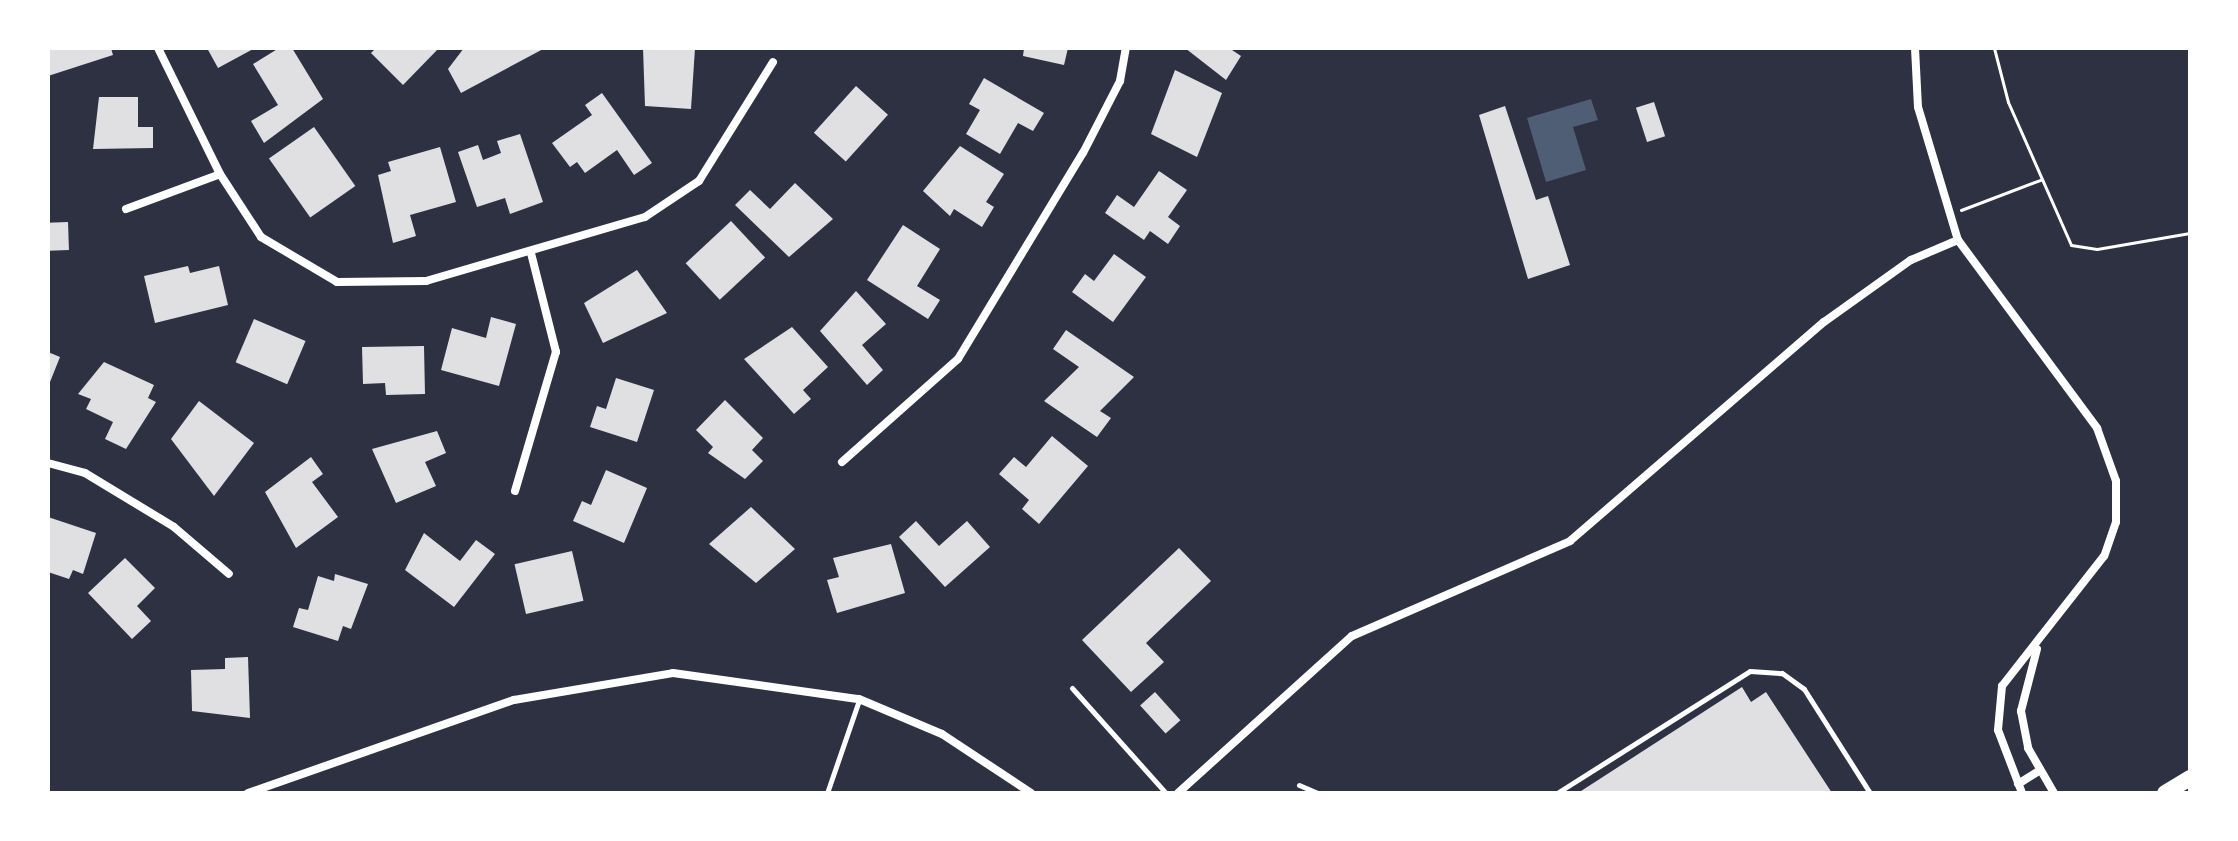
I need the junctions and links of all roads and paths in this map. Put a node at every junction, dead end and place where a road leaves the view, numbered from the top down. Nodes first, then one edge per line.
1 (158, 48) edge
2 (1126, 48) edge
3 (1915, 48) edge
4 (1994, 48) edge
5 (773, 62) dead end
6 (220, 174) junction
7 (2040, 180) junction
8 (126, 209) dead end
9 (1949, 214) junction
10 (2190, 233) edge
11 (1958, 240) junction
12 (531, 253) junction
13 (842, 462) dead end
14 (48, 463) edge
15 (515, 491) dead end
16 (229, 574) dead end
17 (2040, 641) junction
18 (1072, 688) dead end
19 (859, 699) junction
20 (2039, 771) junction
21 (2190, 778) edge
22 (2018, 784) junction
23 (1299, 785) dead end
24 (248, 793) edge
25 (827, 793) edge
26 (1031, 793) edge
27 (1166, 793) edge
28 (1178, 793) edge
29 (1318, 793) edge
30 (1557, 793) edge
31 (1870, 793) edge
32 (2022, 793) edge
33 (2054, 793) edge
34 (2165, 793) edge

1 - 6 street
2 - 13 street
3 - 9 street
4 - 7 path
5 - 12 street
6 - 8 street
6 - 12 street
7 - 9 path
7 - 10 path
9 - 11 street
11 - 17 street
11 - 28 street
12 - 15 street
14 - 16 street
17 - 20 street
17 - 22 street
18 - 27 lane
19 - 24 street
19 - 25 lane
19 - 26 street
20 - 22 street
20 - 33 street
21 - 34 highway
22 - 32 street
23 - 29 lane
30 - 31 lane

